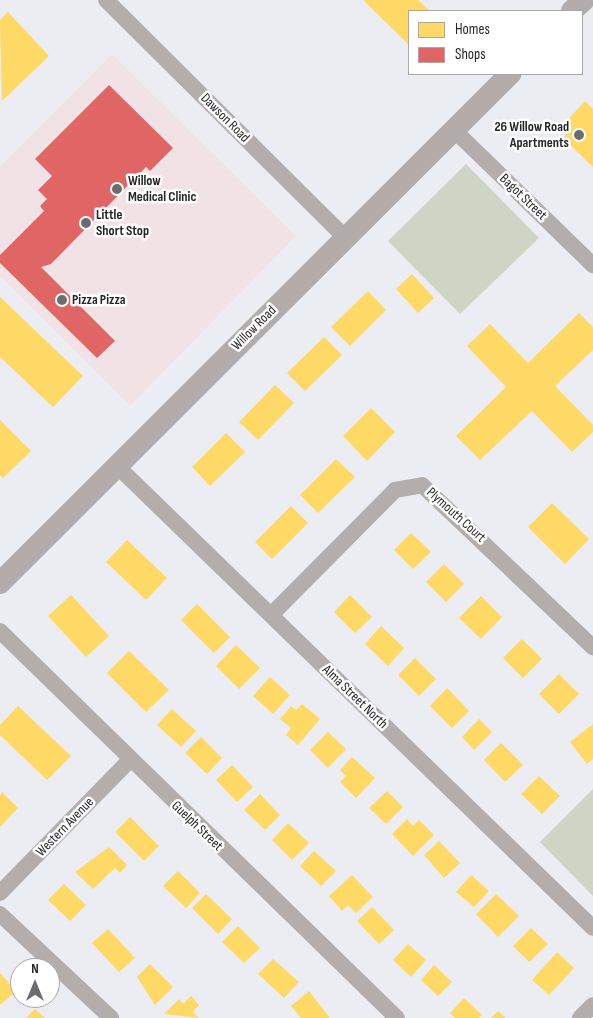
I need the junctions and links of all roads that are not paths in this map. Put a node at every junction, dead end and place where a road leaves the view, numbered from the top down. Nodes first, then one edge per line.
1 (106, 0) edge
2 (584, 0) edge
3 (573, 10) edge
4 (509, 75) edge
5 (454, 130) junction
6 (345, 237) junction
7 (593, 265) edge
8 (117, 466) junction
9 (0, 582) edge
10 (271, 615) junction
11 (0, 631) edge
12 (593, 647) edge
13 (130, 760) junction
14 (0, 893) edge
15 (0, 914) edge
16 (593, 928) edge
17 (593, 1005) edge
18 (111, 1018) edge
19 (397, 1018) edge
20 (580, 1018) edge

1 - 6 street, Dawson Road
2 - 3 main road
4 - 5 main road, Willow Road
5 - 6 main road, Willow Road
5 - 7 street, Bagot Street
6 - 8 main road, Willow Road
8 - 9 main road, Willow Road
8 - 10 street, Alma Street North
10 - 12 street, Plymouth Court
10 - 16 street, Alma Street North
11 - 13 street, Guelph Street
13 - 14 street, Western Avenue
13 - 19 street, Guelph Street
15 - 18 street
17 - 20 street

